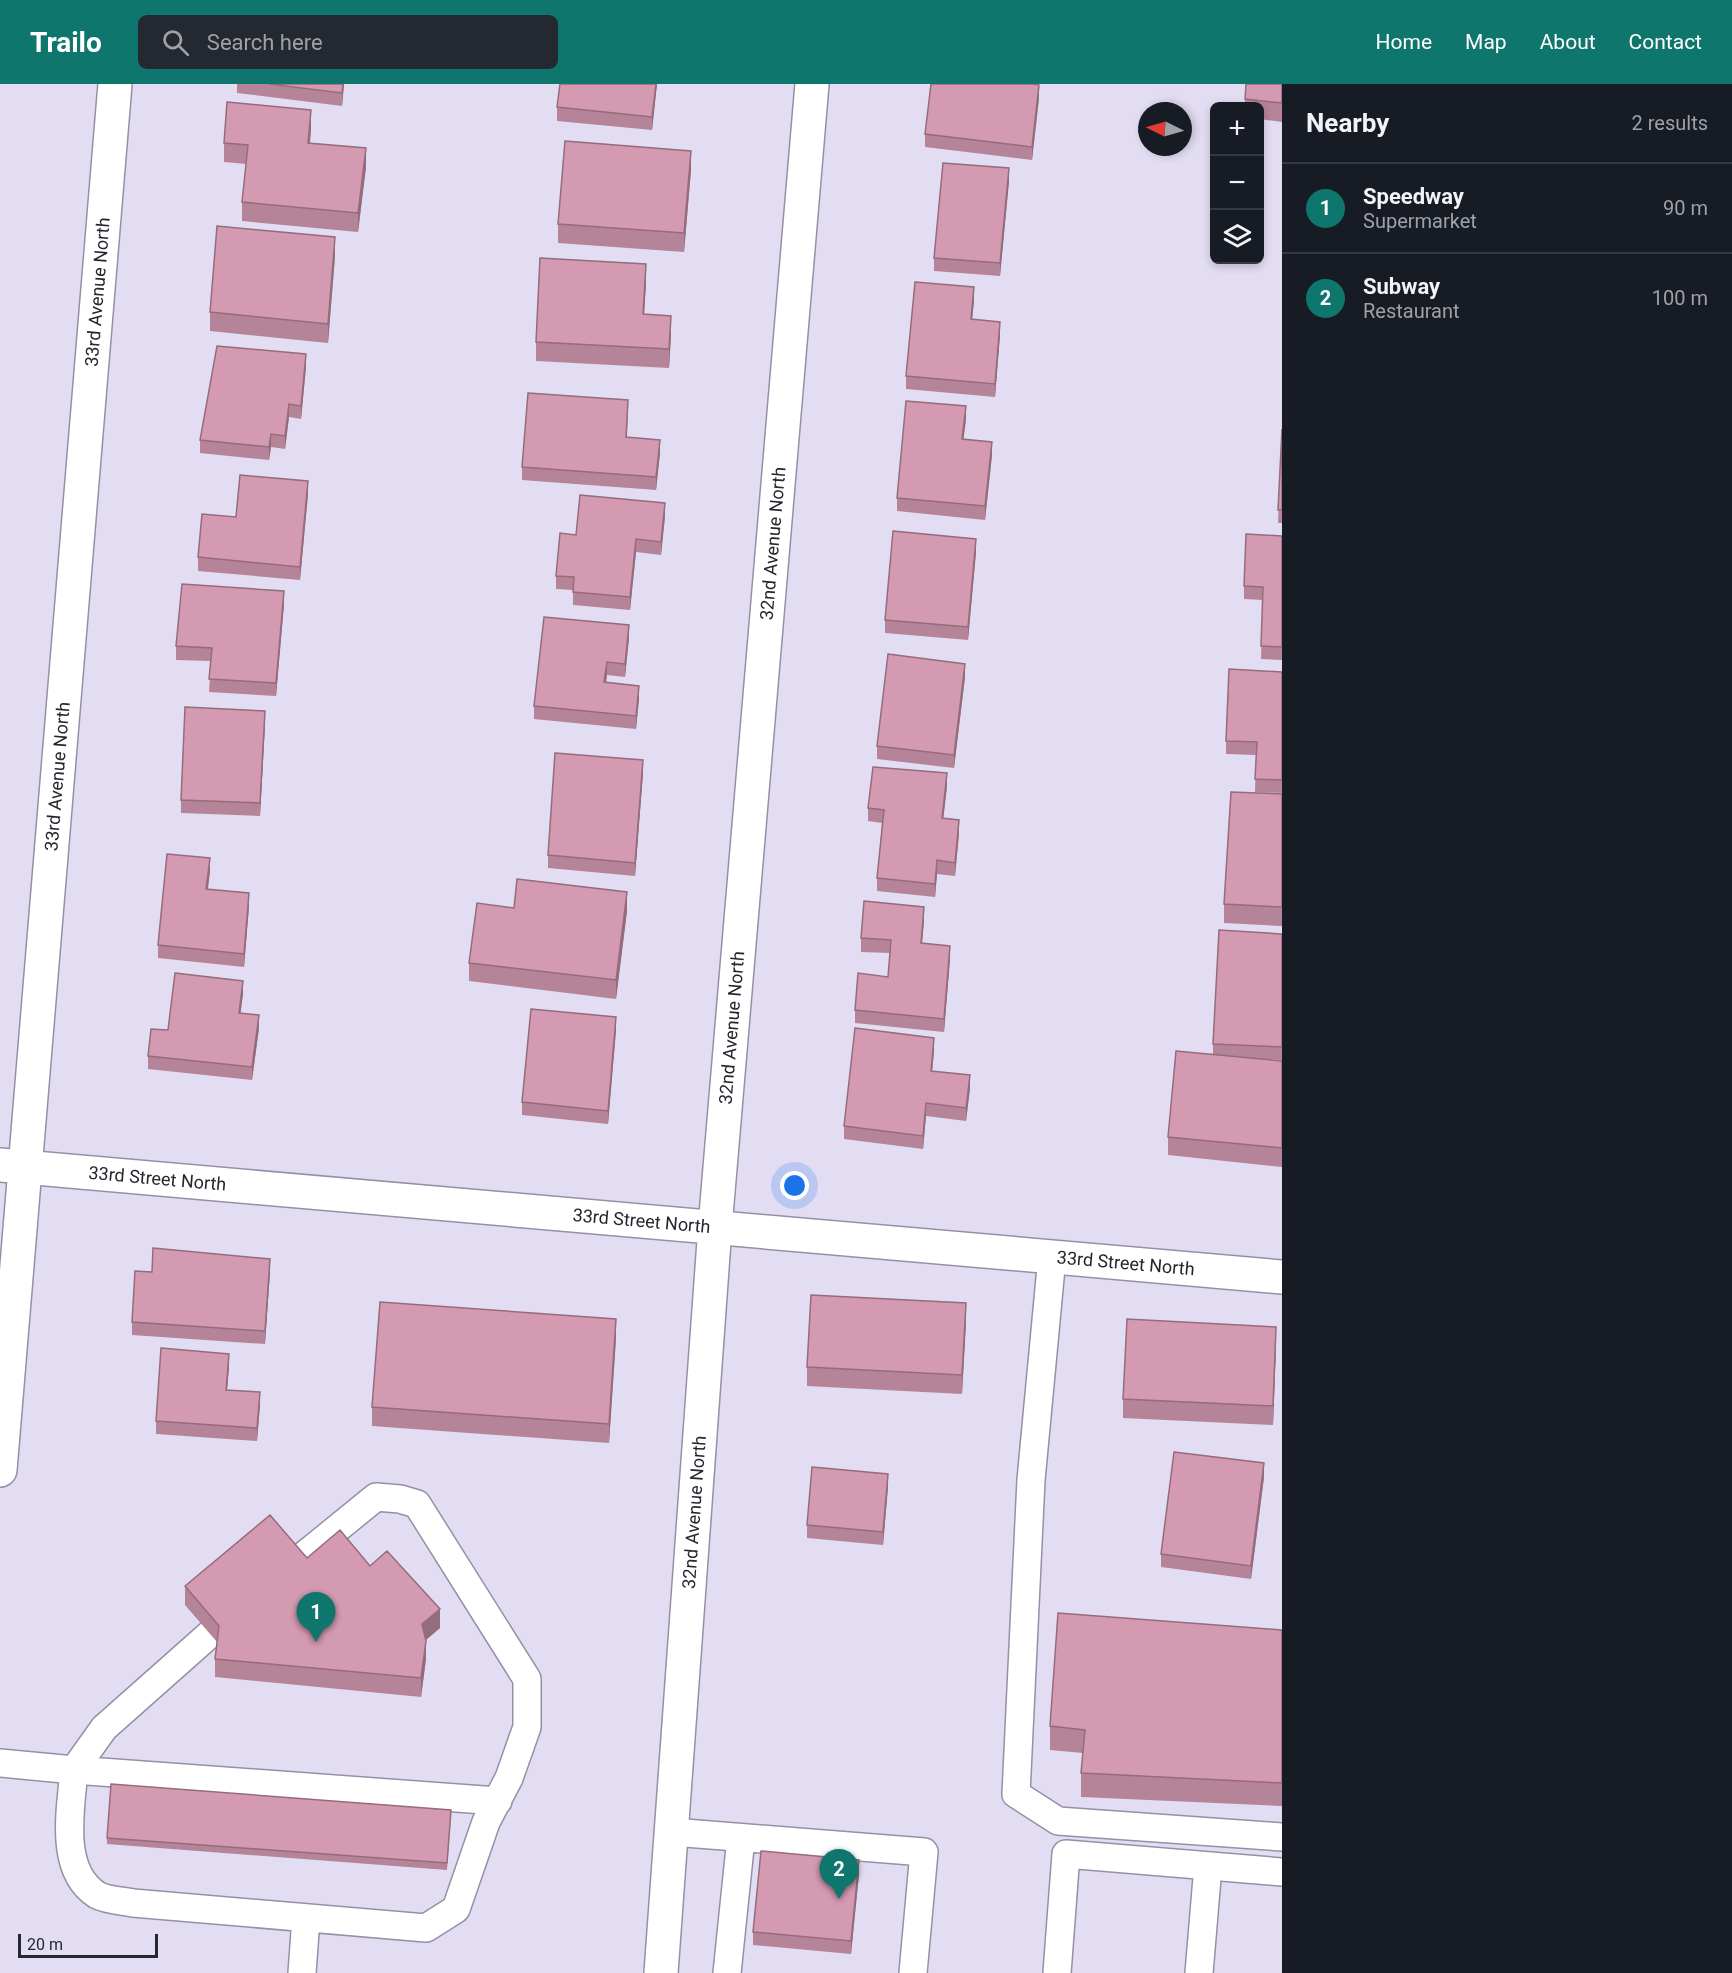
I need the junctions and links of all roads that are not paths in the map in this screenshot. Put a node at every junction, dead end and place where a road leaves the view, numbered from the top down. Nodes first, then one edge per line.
1 (115, 84) edge
2 (812, 84) edge
3 (12, 1166) edge
4 (715, 1227) junction
5 (1052, 1257) junction
6 (1282, 1277) edge
7 (0, 1470) edge
8 (296, 1562) edge
9 (210, 1634) edge
10 (0, 1763) edge
11 (74, 1770) junction
12 (498, 1801) junction
13 (672, 1832) junction
14 (1282, 1836) edge
15 (741, 1838) junction
16 (1208, 1866) junction
17 (1282, 1872) edge
18 (306, 1917) junction
19 (302, 1973) edge
20 (661, 1973) edge
21 (727, 1973) edge
22 (913, 1973) edge
23 (1057, 1973) edge
24 (1199, 1973) edge

1 - 3 street, 33rd Avenue North
2 - 4 street, 32nd Avenue North
3 - 4 street, 33rd Street North
3 - 7 street, 33rd Avenue North
4 - 5 street, 33rd Street North
4 - 13 street, 32nd Avenue North
5 - 6 street, 33rd Street North
5 - 14 lane
8 - 12 lane
9 - 11 lane
10 - 11 lane
11 - 12 lane
11 - 18 lane
12 - 18 lane
13 - 15 lane
13 - 20 street, 32nd Avenue North
15 - 21 lane
15 - 22 lane
16 - 17 lane
16 - 23 lane
16 - 24 lane
18 - 19 lane

